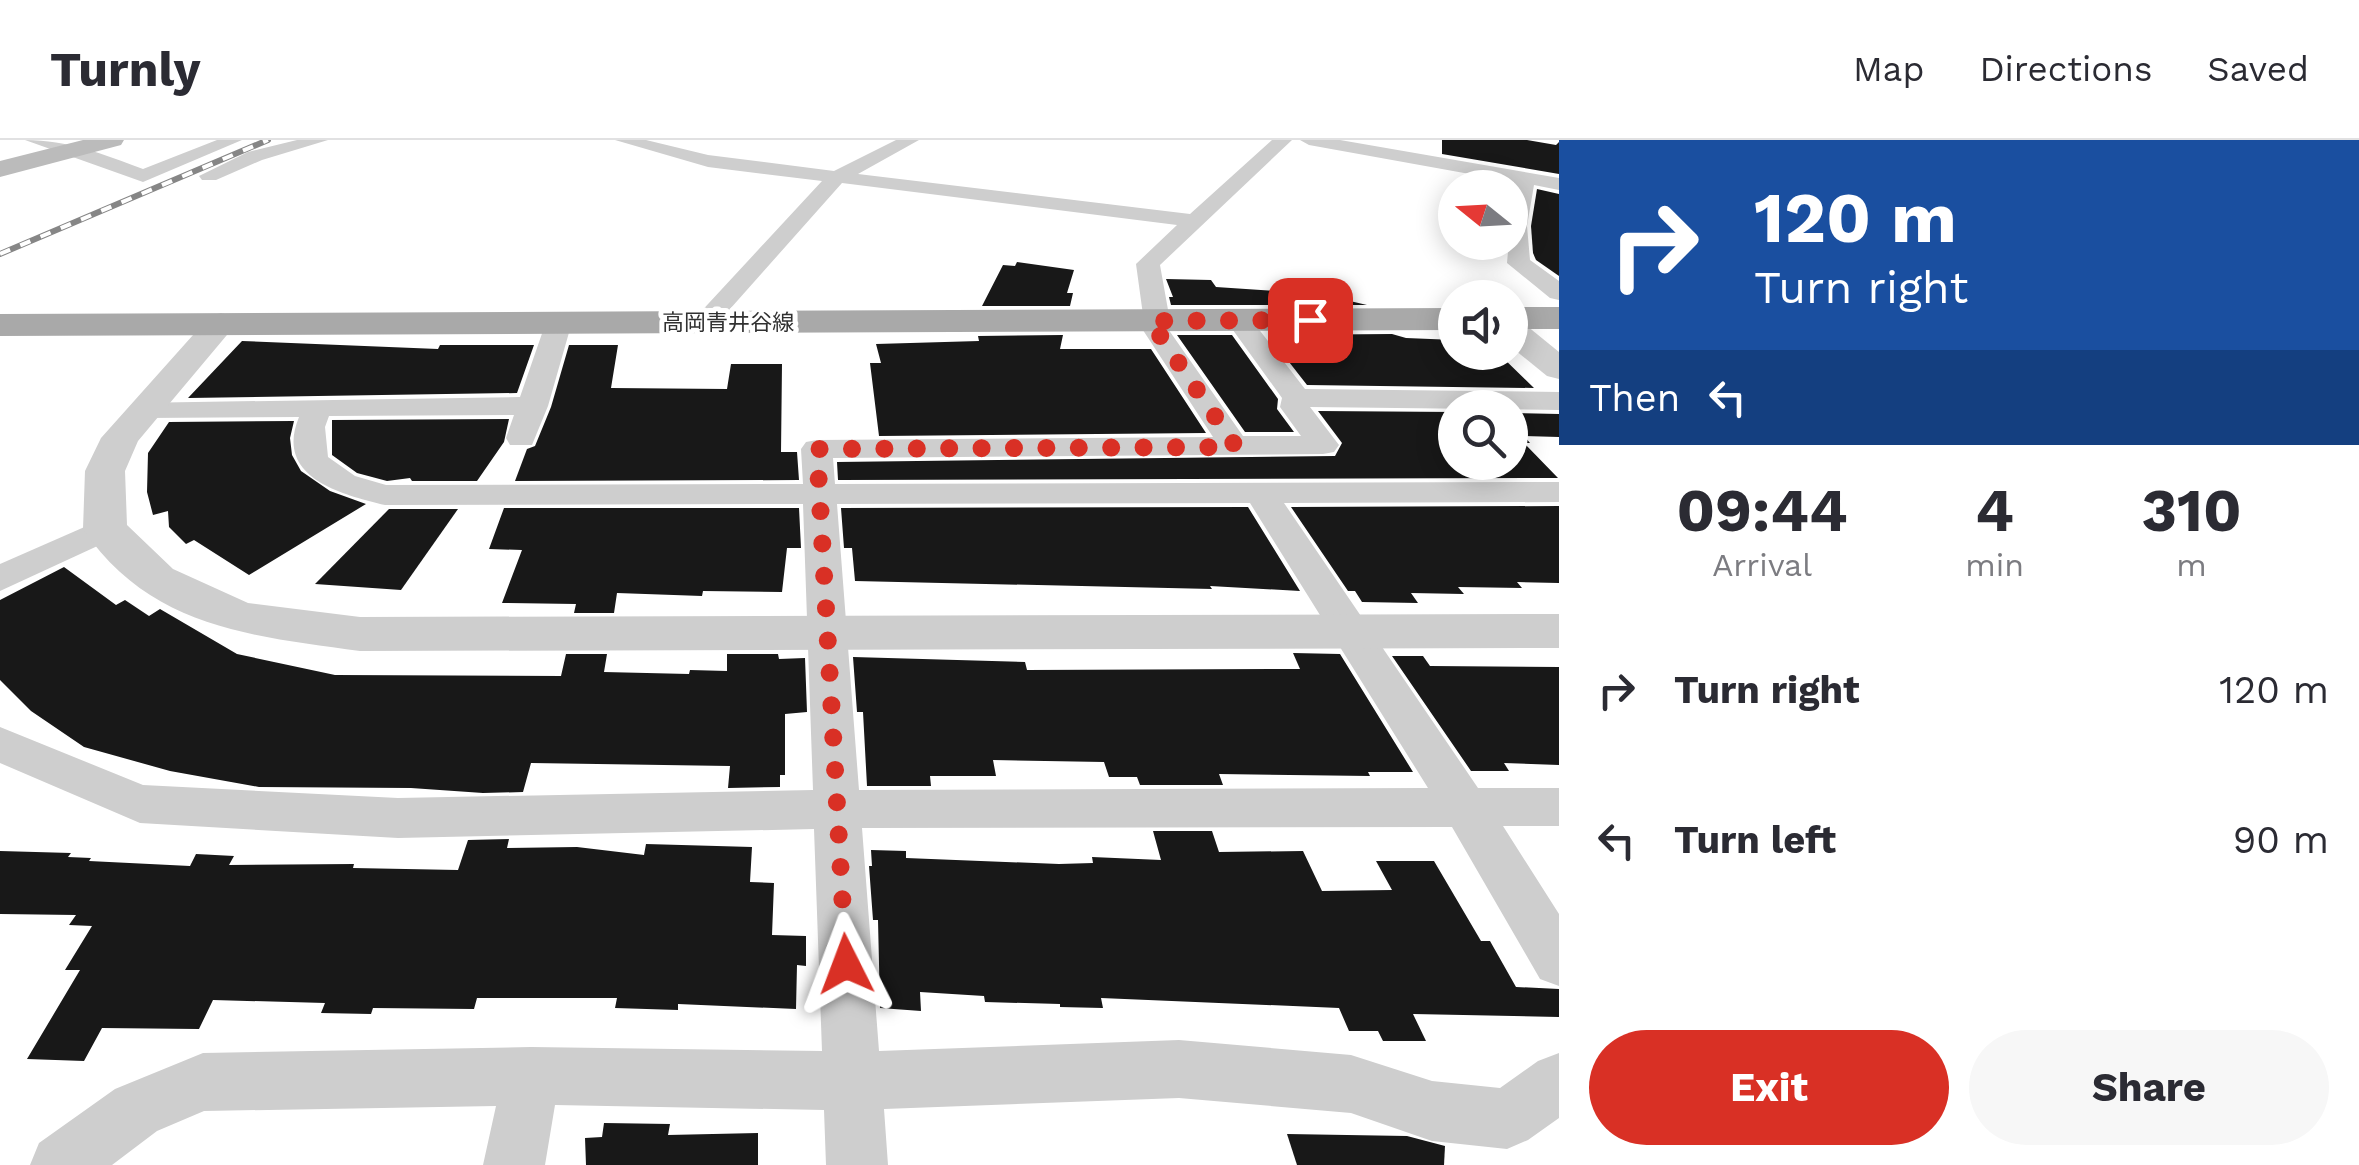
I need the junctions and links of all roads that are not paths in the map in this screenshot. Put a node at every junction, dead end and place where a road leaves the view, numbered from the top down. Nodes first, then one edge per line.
1 (34, 140) edge
2 (112, 140) edge
3 (233, 140) edge
4 (319, 140) edge
5 (624, 140) edge
6 (910, 140) edge
7 (1283, 140) edge
8 (1310, 140) edge
9 (71, 150) junction
10 (0, 169) edge
11 (1480, 170) edge
12 (837, 177) junction
13 (1528, 179) edge
14 (194, 182) dead end
15 (1559, 184) edge
16 (1193, 221) junction
17 (1520, 260) edge
18 (1559, 292) edge
19 (1528, 318) edge
20 (1559, 318) edge
21 (1438, 319) edge
22 (1238, 320) junction
23 (1154, 321) junction
24 (559, 322) junction
25 (704, 322) junction
26 (221, 323) junction
27 (0, 325) edge
28 (1528, 344) edge
29 (1559, 369) edge
30 (1297, 398) junction
31 (1559, 401) edge
32 (533, 406) junction
33 (144, 409) junction
34 (317, 409) junction
35 (520, 438) dead end
36 (1236, 447) junction
37 (1559, 492) edge
38 (1261, 494) junction
39 (818, 496) junction
40 (105, 529) junction
41 (0, 579) edge
42 (1559, 632) edge
43 (826, 633) junction
44 (1350, 633) junction
45 (0, 744) edge
46 (1465, 807) junction
47 (1559, 807) edge
48 (836, 809) junction
49 (1559, 961) edge
50 (531, 1076) junction
51 (853, 1081) junction
52 (1559, 1082) edge
53 (61, 1165) edge
54 (514, 1165) edge
55 (858, 1165) edge

1 - 9 street
2 - 9 main road
3 - 9 street
4 - 14 street
5 - 12 street
6 - 12 street
7 - 16 street
8 - 11 street
9 - 10 main road
12 - 16 street
12 - 25 street
13 - 15 street
16 - 23 street
17 - 18 street
19 - 20 main road
21 - 22 main road, 高岡青井谷線
22 - 23 main road, 高岡青井谷線
22 - 30 street
23 - 25 main road, 高岡青井谷線
23 - 36 street
24 - 25 main road, 高岡青井谷線
24 - 26 main road, 高岡青井谷線
24 - 32 street
26 - 27 main road, 高岡青井谷線
26 - 33 street
28 - 29 street
30 - 31 street
30 - 36 street
32 - 34 street
32 - 35 street
33 - 34 street
33 - 40 street
34 - 39 street
36 - 39 street
37 - 38 street
38 - 39 street
38 - 44 street
39 - 43 street
40 - 41 street
40 - 43 street
42 - 44 street
43 - 44 street
43 - 48 street
44 - 46 street
45 - 48 street
46 - 47 street
46 - 48 street
46 - 49 street
48 - 51 street
50 - 51 street
50 - 53 street
50 - 54 street
51 - 52 street
51 - 55 street

